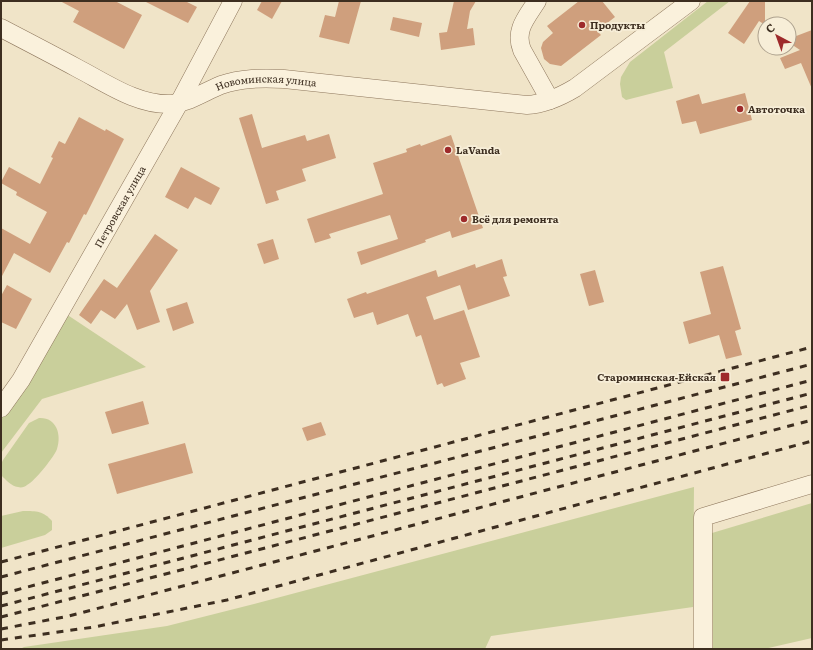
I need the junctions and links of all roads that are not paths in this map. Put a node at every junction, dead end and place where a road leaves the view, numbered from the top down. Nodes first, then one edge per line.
1 (233, 1) edge
2 (537, 1) edge
3 (691, 1) edge
4 (1, 28) edge
5 (550, 100) junction
6 (179, 103) junction
7 (1, 408) edge
8 (812, 484) edge
9 (703, 649) edge

1 - 6 street, Петровская улица
2 - 5 street
3 - 5 street, Новоминская улица
4 - 6 street, Новоминская улица
5 - 6 street, Новоминская улица
6 - 7 street, Петровская улица
8 - 9 street

